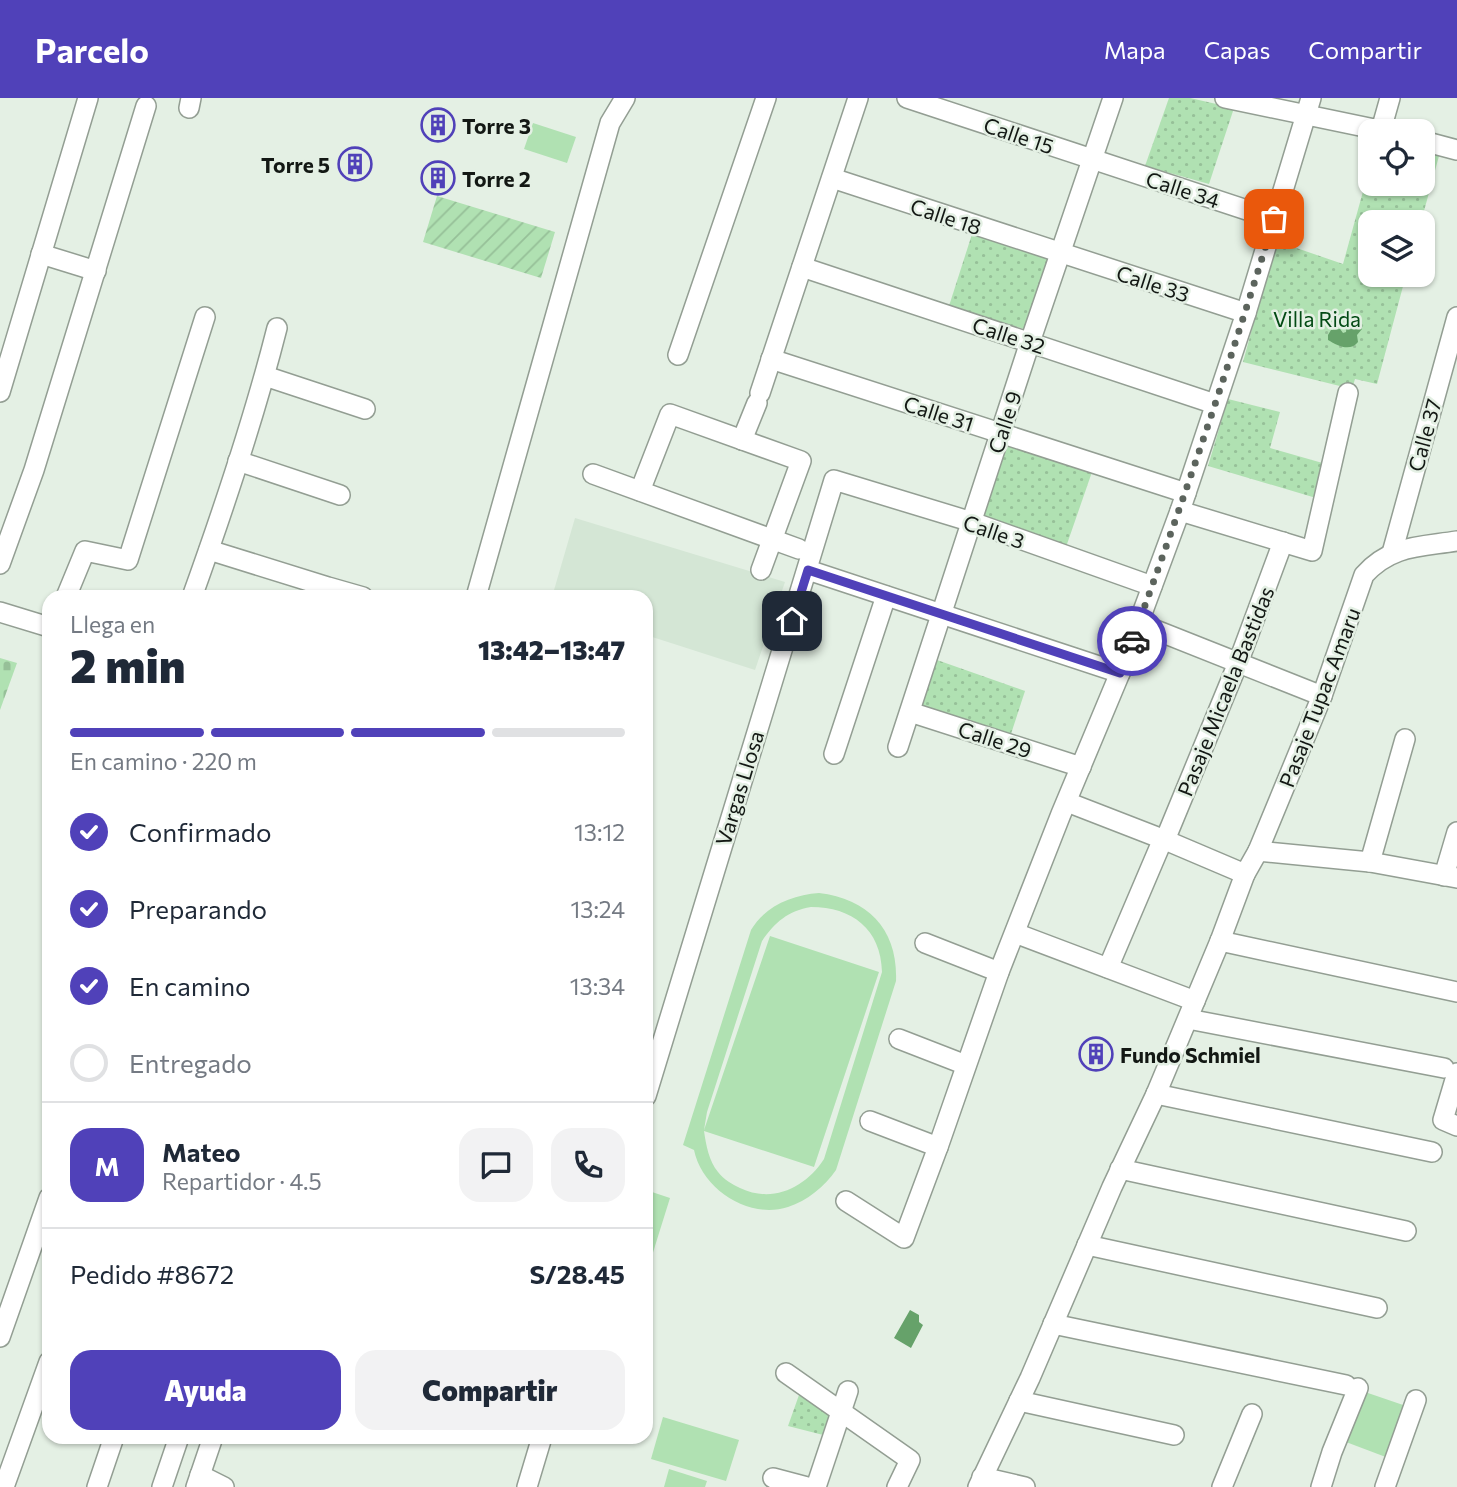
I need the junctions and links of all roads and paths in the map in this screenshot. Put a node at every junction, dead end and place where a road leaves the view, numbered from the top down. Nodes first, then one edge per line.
1 (88, 98) edge
2 (625, 98) edge
3 (766, 98) edge
4 (858, 98) edge
5 (907, 98) edge
6 (1113, 98) edge
7 (1225, 98) edge
8 (1390, 98) edge
9 (146, 106) dead end
10 (1309, 106) edge
11 (1385, 119) edge
12 (1358, 123) edge
13 (1435, 144) edge
14 (1457, 150) edge
15 (1091, 160) junction
16 (832, 178) junction
17 (1274, 219) junction
18 (1060, 253) junction
19 (41, 254) junction
20 (802, 267) junction
21 (96, 271) junction
22 (1246, 313) junction
23 (205, 317) dead end
24 (1457, 317) edge
25 (277, 328) dead end
26 (1030, 342) junction
27 (678, 355) dead end
28 (771, 359) junction
29 (265, 376) junction
30 (0, 392) edge
31 (1348, 393) dead end
32 (1215, 404) junction
33 (365, 409) dead end
34 (1000, 433) junction
35 (742, 440) junction
36 (238, 461) junction
37 (593, 474) dead end
38 (834, 480) joint
39 (640, 491) junction
40 (340, 495) dead end
41 (1183, 502) junction
42 (972, 522) junction
43 (6, 530) edge
44 (772, 539) junction
45 (1457, 541) edge
46 (1283, 542) junction
47 (799, 549) dead end
48 (209, 550) junction
49 (1392, 553) junction
50 (0, 564) edge
51 (761, 570) dead end
52 (808, 570) junction
53 (1152, 586) junction
54 (69, 590) edge
55 (195, 590) edge
56 (338, 590) edge
57 (478, 590) edge
58 (886, 596) junction
59 (0, 612) edge
60 (942, 614) junction
61 (1138, 623) junction
62 (42, 625) edge
63 (1238, 663) junction
64 (1120, 673) junction
65 (1322, 696) junction
66 (910, 712) junction
67 (1405, 739) dead end
68 (898, 747) dead end
69 (834, 754) dead end
70 (1081, 767) junction
71 (1067, 802) junction
72 (1457, 832) edge
73 (1162, 843) junction
74 (1258, 851) junction
75 (1370, 862) junction
76 (1245, 874) junction
77 (1451, 877) edge
78 (1015, 933) junction
79 (1220, 941) junction
80 (925, 943) dead end
81 (1108, 968) junction
82 (999, 972) junction
83 (1457, 992) edge
84 (1192, 1010) junction
85 (899, 1039) dead end
86 (966, 1065) junction
87 (1450, 1070) edge
88 (653, 1074) edge
89 (1156, 1094) junction
90 (870, 1121) dead end
91 (1450, 1123) edge
92 (938, 1147) junction
93 (1432, 1152) dead end
94 (1120, 1169) junction
95 (846, 1201) dead end
96 (42, 1218) edge
97 (1406, 1231) dead end
98 (1087, 1245) junction
99 (1377, 1308) dead end
100 (1053, 1324) junction
101 (0, 1337) edge
102 (786, 1373) dead end
103 (42, 1381) edge
104 (848, 1391) dead end
105 (1416, 1400) dead end
106 (1019, 1401) junction
107 (841, 1412) junction
108 (1252, 1414) dead end
109 (1174, 1436) dead end
110 (112, 1444) edge
111 (177, 1444) edge
112 (211, 1444) edge
113 (540, 1444) edge
114 (773, 1478) dead end
115 (198, 1481) edge
116 (980, 1482) edge
117 (4, 1487) edge
118 (97, 1487) edge
119 (162, 1487) edge
120 (223, 1487) edge
121 (527, 1487) edge
122 (807, 1487) edge
123 (816, 1487) edge
124 (898, 1487) edge
125 (1025, 1487) edge
126 (1222, 1487) edge
127 (1321, 1487) edge
128 (1385, 1487) edge

1 - 19 street
2 - 57 street
3 - 27 street
4 - 16 street
5 - 15 street, Calle 15
6 - 15 street, Calle 9
7 - 10 street
8 - 11 street
9 - 21 street
10 - 12 street
10 - 17 street
13 - 14 street
15 - 17 street, Calle 34
15 - 18 street, Calle 9
16 - 18 street, Calle 18
16 - 20 street
17 - 22 street
18 - 22 street, Calle 33
18 - 26 street, Calle 9
19 - 21 street
19 - 30 street
20 - 26 street, Calle 32
20 - 28 street
21 - 43 street
22 - 32 street
23 - 54 street
24 - 49 street, Calle 37
25 - 29 street
26 - 32 street, Calle 32
26 - 34 street, Calle 9
28 - 34 street, Calle 31
28 - 35 street
29 - 33 street
29 - 36 street
31 - 46 street, Calle 31
32 - 41 street
34 - 41 street, Calle 31
34 - 42 street, Calle 9
35 - 39 street
35 - 44 street
36 - 40 street
36 - 48 street
37 - 39 street
38 - 42 street, Calle 3
38 - 52 street, Vargas Llosa
39 - 44 street
41 - 46 street, Calle 31
41 - 53 street
42 - 53 street, Calle 3
42 - 60 street, Calle 9
43 - 50 street
44 - 47 street
44 - 51 street
45 - 49 street
46 - 63 street, Pasaje Micaela Bastidas
48 - 55 street
48 - 56 street
49 - 65 street, Pasaje Tupac Amaru
52 - 58 street
52 - 88 street, Vargas Llosa
53 - 61 street
58 - 60 street
58 - 69 street
59 - 62 street
60 - 64 street
60 - 66 street, Calle 9
61 - 63 street
61 - 64 street
63 - 65 street
63 - 73 street, Pasaje Micaela Bastidas
64 - 70 street
65 - 74 street, Pasaje Tupac Amaru
66 - 68 street, Calle 9
66 - 70 street, Calle 29
67 - 75 street
70 - 71 street
71 - 73 street
71 - 78 street
72 - 77 street
73 - 76 street
73 - 81 street, Pasaje Micaela Bastidas
74 - 75 street
74 - 76 street, Pasaje Tupac Amaru
75 - 77 street
76 - 79 street, Pasaje Tupac Amaru
78 - 81 street
78 - 82 street
79 - 83 street
79 - 84 street, Pasaje Tupac Amaru
80 - 82 street
81 - 84 street
82 - 86 street
84 - 87 street
84 - 89 street, Pasaje Tupac Amaru
85 - 86 street
86 - 92 street
87 - 91 street
89 - 93 street
89 - 94 street, Pasaje Tupac Amaru
90 - 92 street
92 - 95 street
94 - 97 street
94 - 98 street, Pasaje Tupac Amaru
96 - 101 street
98 - 99 street
98 - 100 street, Pasaje Tupac Amaru
100 - 106 street, Pasaje Tupac Amaru
100 - 127 street
102 - 107 street
103 - 117 street
104 - 107 street
105 - 128 street
106 - 109 street
106 - 116 street, Pasaje Tupac Amaru
107 - 123 street
107 - 124 street
108 - 126 street
110 - 118 street
111 - 119 street
112 - 115 street
113 - 121 street
114 - 122 street
115 - 120 street
116 - 125 street

